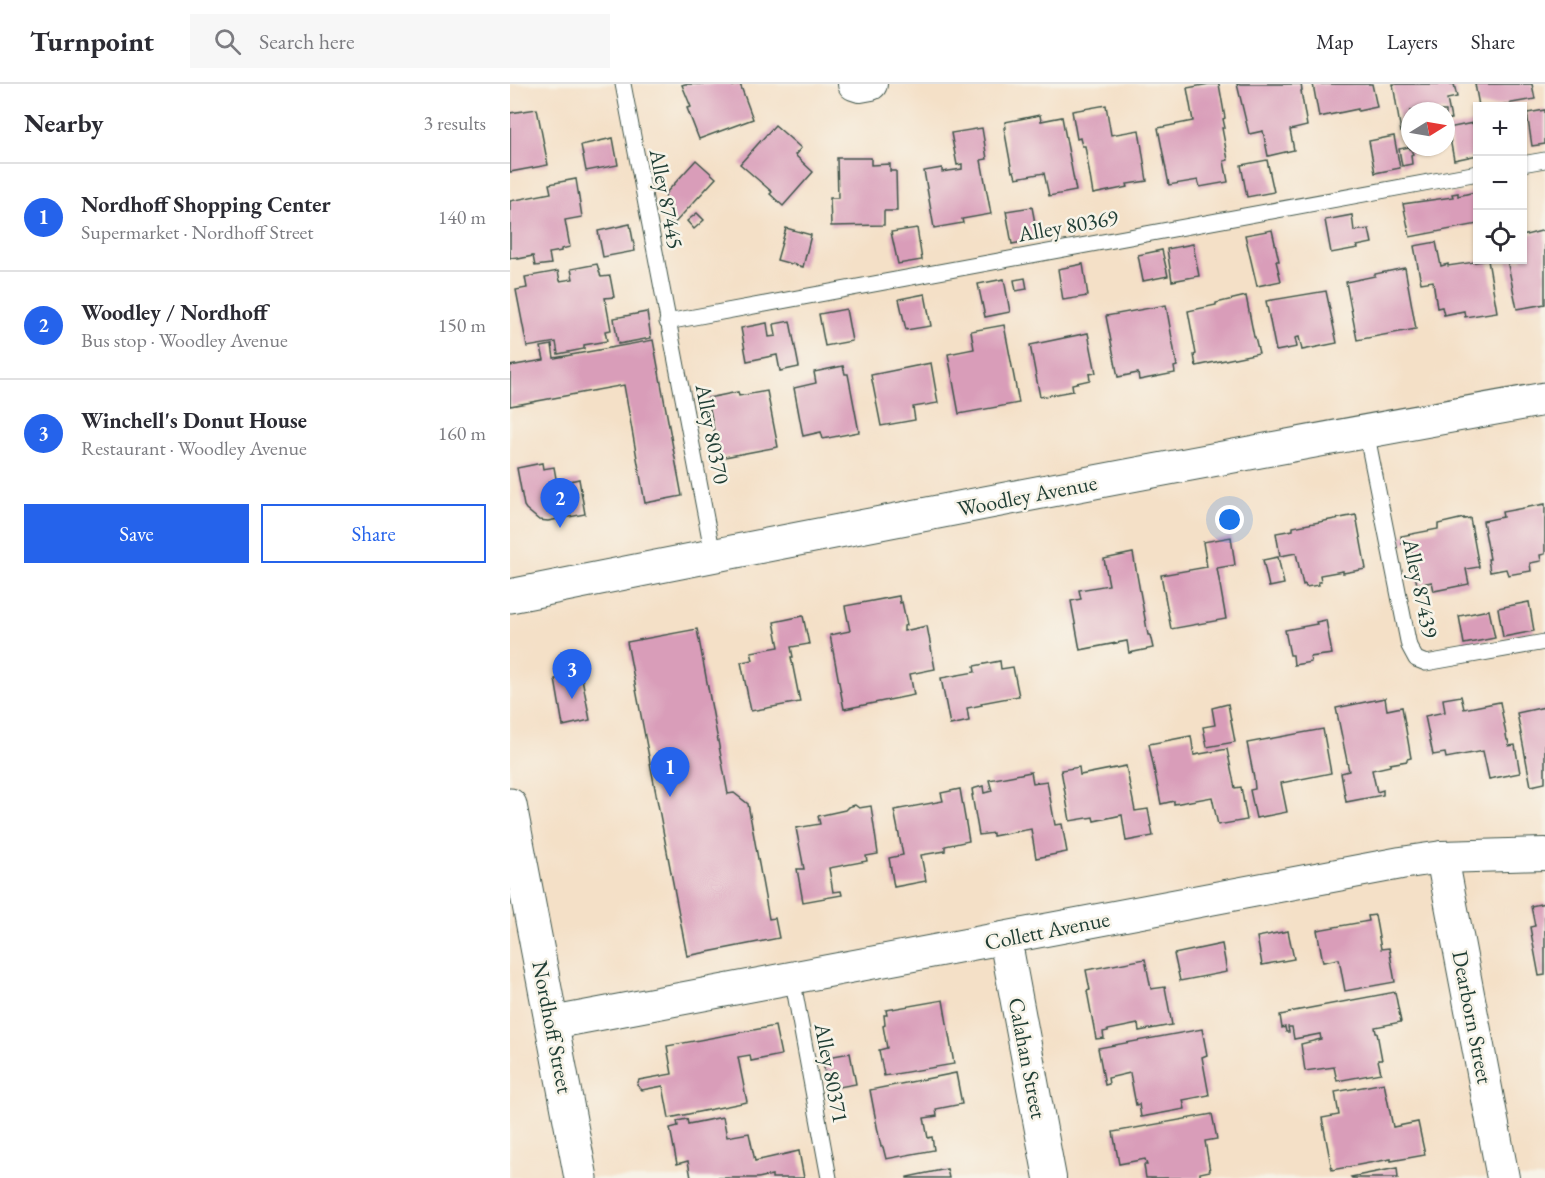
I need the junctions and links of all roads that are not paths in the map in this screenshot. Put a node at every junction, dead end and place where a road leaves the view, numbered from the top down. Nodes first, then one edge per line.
1 (623, 84) edge
2 (854, 84) edge
3 (871, 84) edge
4 (1545, 160) edge
5 (1527, 163) edge
6 (1473, 174) edge
7 (667, 322) junction
8 (1545, 399) edge
9 (1366, 431) junction
10 (713, 555) junction
11 (510, 596) edge
12 (1545, 642) edge
13 (510, 805) edge
14 (1545, 854) edge
15 (1442, 857) junction
16 (1005, 938) junction
17 (792, 977) junction
18 (552, 1023) junction
19 (581, 1178) edge
20 (829, 1178) edge
21 (1050, 1178) edge
22 (1503, 1178) edge

1 - 7 lane, Alley 87445
2 - 3 street
4 - 5 lane
6 - 7 lane, Alley 80369
7 - 10 lane, Alley 80370
8 - 9 main road, Woodley Avenue
9 - 10 main road, Woodley Avenue
9 - 12 lane, Alley 87439
10 - 11 main road, Woodley Avenue
13 - 18 main road, Nordhoff Street
14 - 15 street, Collett Avenue
15 - 16 street, Collett Avenue
15 - 22 street, Dearborn Street
16 - 17 street, Collett Avenue
16 - 21 street, Calahan Street
17 - 18 street, Collett Avenue
17 - 20 lane, Alley 80371
18 - 19 main road, Nordhoff Street

